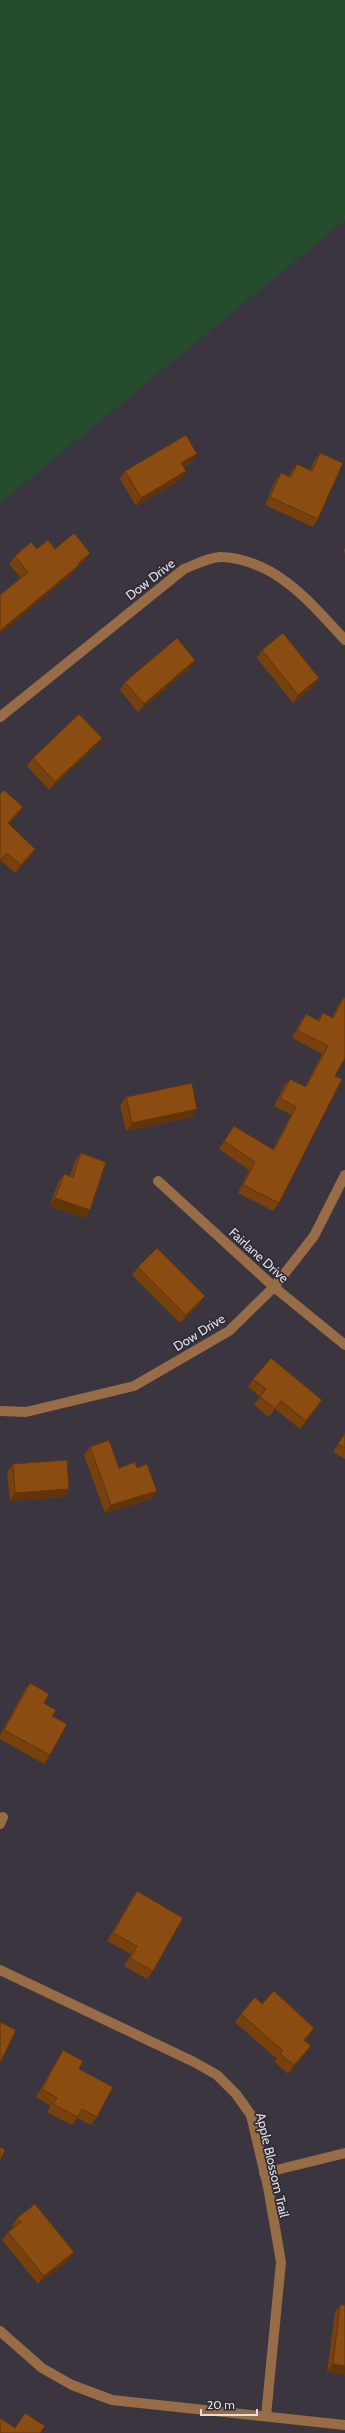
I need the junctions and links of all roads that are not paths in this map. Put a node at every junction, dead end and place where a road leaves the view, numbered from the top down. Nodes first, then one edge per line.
1 (345, 640) edge
2 (0, 717) edge
3 (345, 1175) edge
4 (158, 1181) dead end
5 (274, 1287) junction
6 (345, 1345) edge
7 (0, 1411) edge
8 (0, 1970) edge
9 (345, 2154) edge
10 (264, 2173) junction
11 (0, 2331) edge
12 (266, 2416) junction
13 (345, 2425) edge

1 - 2 street, Dow Drive
3 - 5 street, Dow Drive
4 - 5 street, Fairlane Drive
5 - 6 street, Fairlane Drive
5 - 7 street, Dow Drive
8 - 10 street, Apple Blossom Trail
9 - 10 street
10 - 12 street, Apple Blossom Trail
11 - 12 street
12 - 13 street

